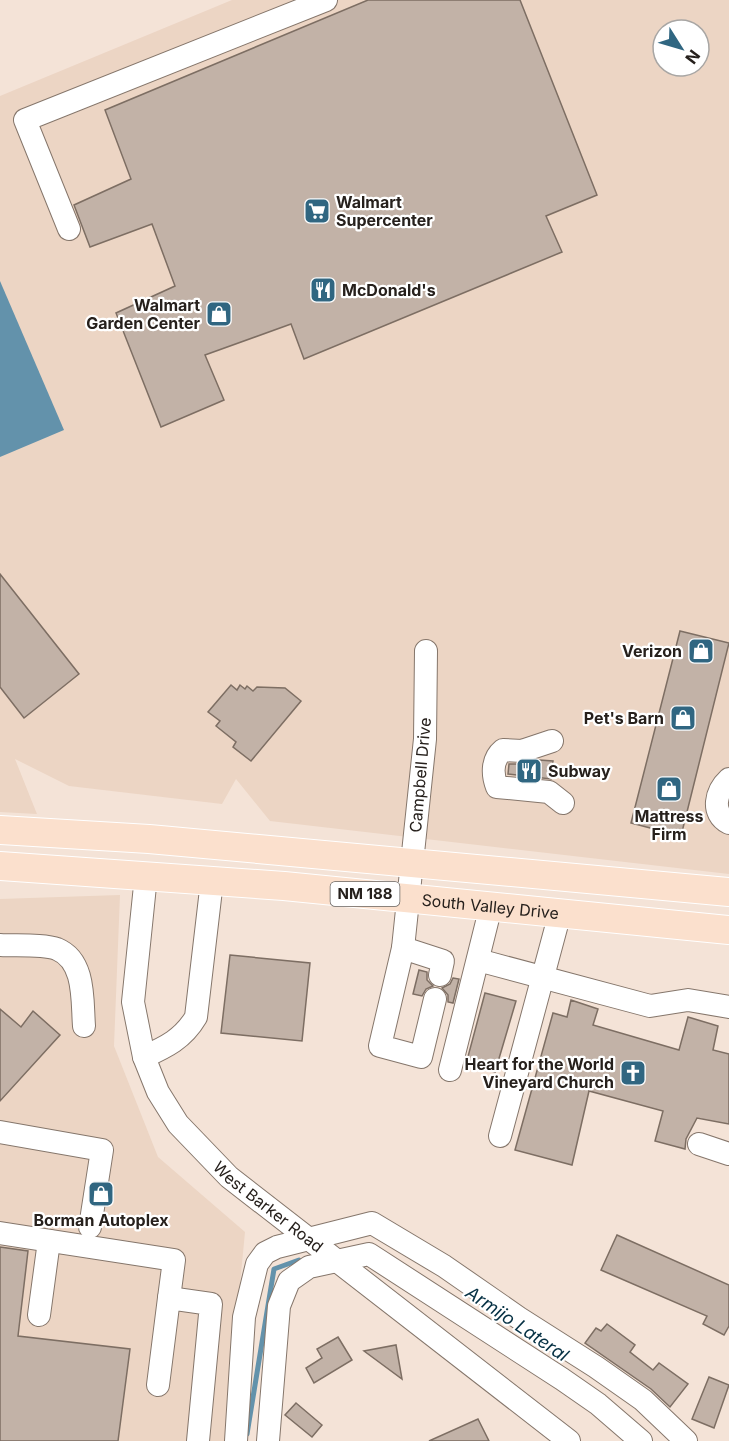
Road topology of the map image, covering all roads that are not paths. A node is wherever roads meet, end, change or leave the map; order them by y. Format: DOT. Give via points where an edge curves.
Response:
graph roads {
  1 [pos="326,0"];
  2 [pos="69,229"];
  3 [pos="426,651"];
  4 [pos="552,741"];
  5 [pos="729,779"];
  6 [pos="562,803"];
  7 [pos="729,823"];
  8 [pos="0,830"];
  9 [pos="412,862"];
  10 [pos="0,866"];
  11 [pos="146,876"];
  12 [pos="212,881"];
  13 [pos="729,892"];
  14 [pos="409,899"];
  15 [pos="491,906"];
  16 [pos="560,913"];
  17 [pos="729,930"];
  18 [pos="0,945"];
  19 [pos="403,948"];
  20 [pos="478,960"];
  21 [pos="440,975"];
  22 [pos="542,979"];
  23 [pos="435,999"];
  24 [pos="729,1007"];
  25 [pos="84,1026"];
  26 [pos="144,1058"];
  27 [pos="450,1070"];
  28 [pos="0,1132"];
  29 [pos="500,1136"];
  30 [pos="699,1144"];
  31 [pos="729,1154"];
  32 [pos="90,1227"];
  33 [pos="0,1233"];
  34 [pos="308,1238"];
  35 [pos="49,1241"];
  36 [pos="338,1262"];
  37 [pos="169,1298"];
  38 [pos="39,1315"];
  39 [pos="158,1385"];
  40 [pos="198,1441"];
  41 [pos="236,1441"];
  42 [pos="268,1441"];
  43 [pos="569,1441"];
  44 [pos="641,1441"];
  45 [pos="686,1441"];
  1 -- 2 [label="street" via="25,120"];
  3 -- 9 [label="street, Campbell Drive" via="425,739"];
  4 -- 6 [label="street" via="522,751 503,750 496,756 493,776 497,787 549,792"];
  5 -- 7 [label="street" via="721,786 717,798 717,809"];
  8 -- 9 [label="main road, NM 188"];
  9 -- 13 [label="main road, NM 188"];
  9 -- 14 [label="street, Campbell Drive"];
  10 -- 11 [label="main road, South Valley Drive / NM 188"];
  11 -- 12 [label="main road, South Valley Drive / NM 188"];
  11 -- 26 [label="street, West Barker Road" via="133,1002"];
  12 -- 14 [label="main road, South Valley Drive / NM 188"];
  12 -- 26 [label="street" via="196,1017 187,1032 170,1046"];
  14 -- 15 [label="main road, South Valley Drive / NM 188"];
  14 -- 19 [label="street, Campbell Drive"];
  15 -- 16 [label="main road, South Valley Drive / NM 188"];
  15 -- 20 [label="street"];
  16 -- 17 [label="main road, South Valley Drive / NM 188"];
  16 -- 22 [label="street"];
  18 -- 25 [label="street" via="57,949 67,957 80,975"];
  19 -- 21 [label="street" via="443,961"];
  19 -- 23 [label="street, Campbell Drive" via="380,1046 421,1057"];
  20 -- 22 [label="street"];
  20 -- 27 [label="street"];
  22 -- 24 [label="street" via="650,1006 688,1000"];
  22 -- 29 [label="street"];
  26 -- 34 [label="street, West Barker Road" via="158,1092 178,1124 229,1177"];
  28 -- 32 [label="street" via="102,1150"];
  30 -- 31 [label="street"];
  33 -- 35 [label="street"];
  34 -- 36 [label="street, West Barker Road"];
  34 -- 41 [label="street" via="265,1252 257,1264 244,1317"];
  34 -- 45 [label="street" via="372,1223 391,1233 643,1400"];
  35 -- 37 [label="street" via="174,1260"];
  35 -- 38 [label="street"];
  36 -- 42 [label="street" via="309,1267 290,1281 279,1305"];
  36 -- 43 [label="street, West Barker Road"];
  36 -- 44 [label="street" via="369,1254 562,1379"];
  37 -- 39 [label="street"];
  37 -- 40 [label="street" via="211,1304"];
}
